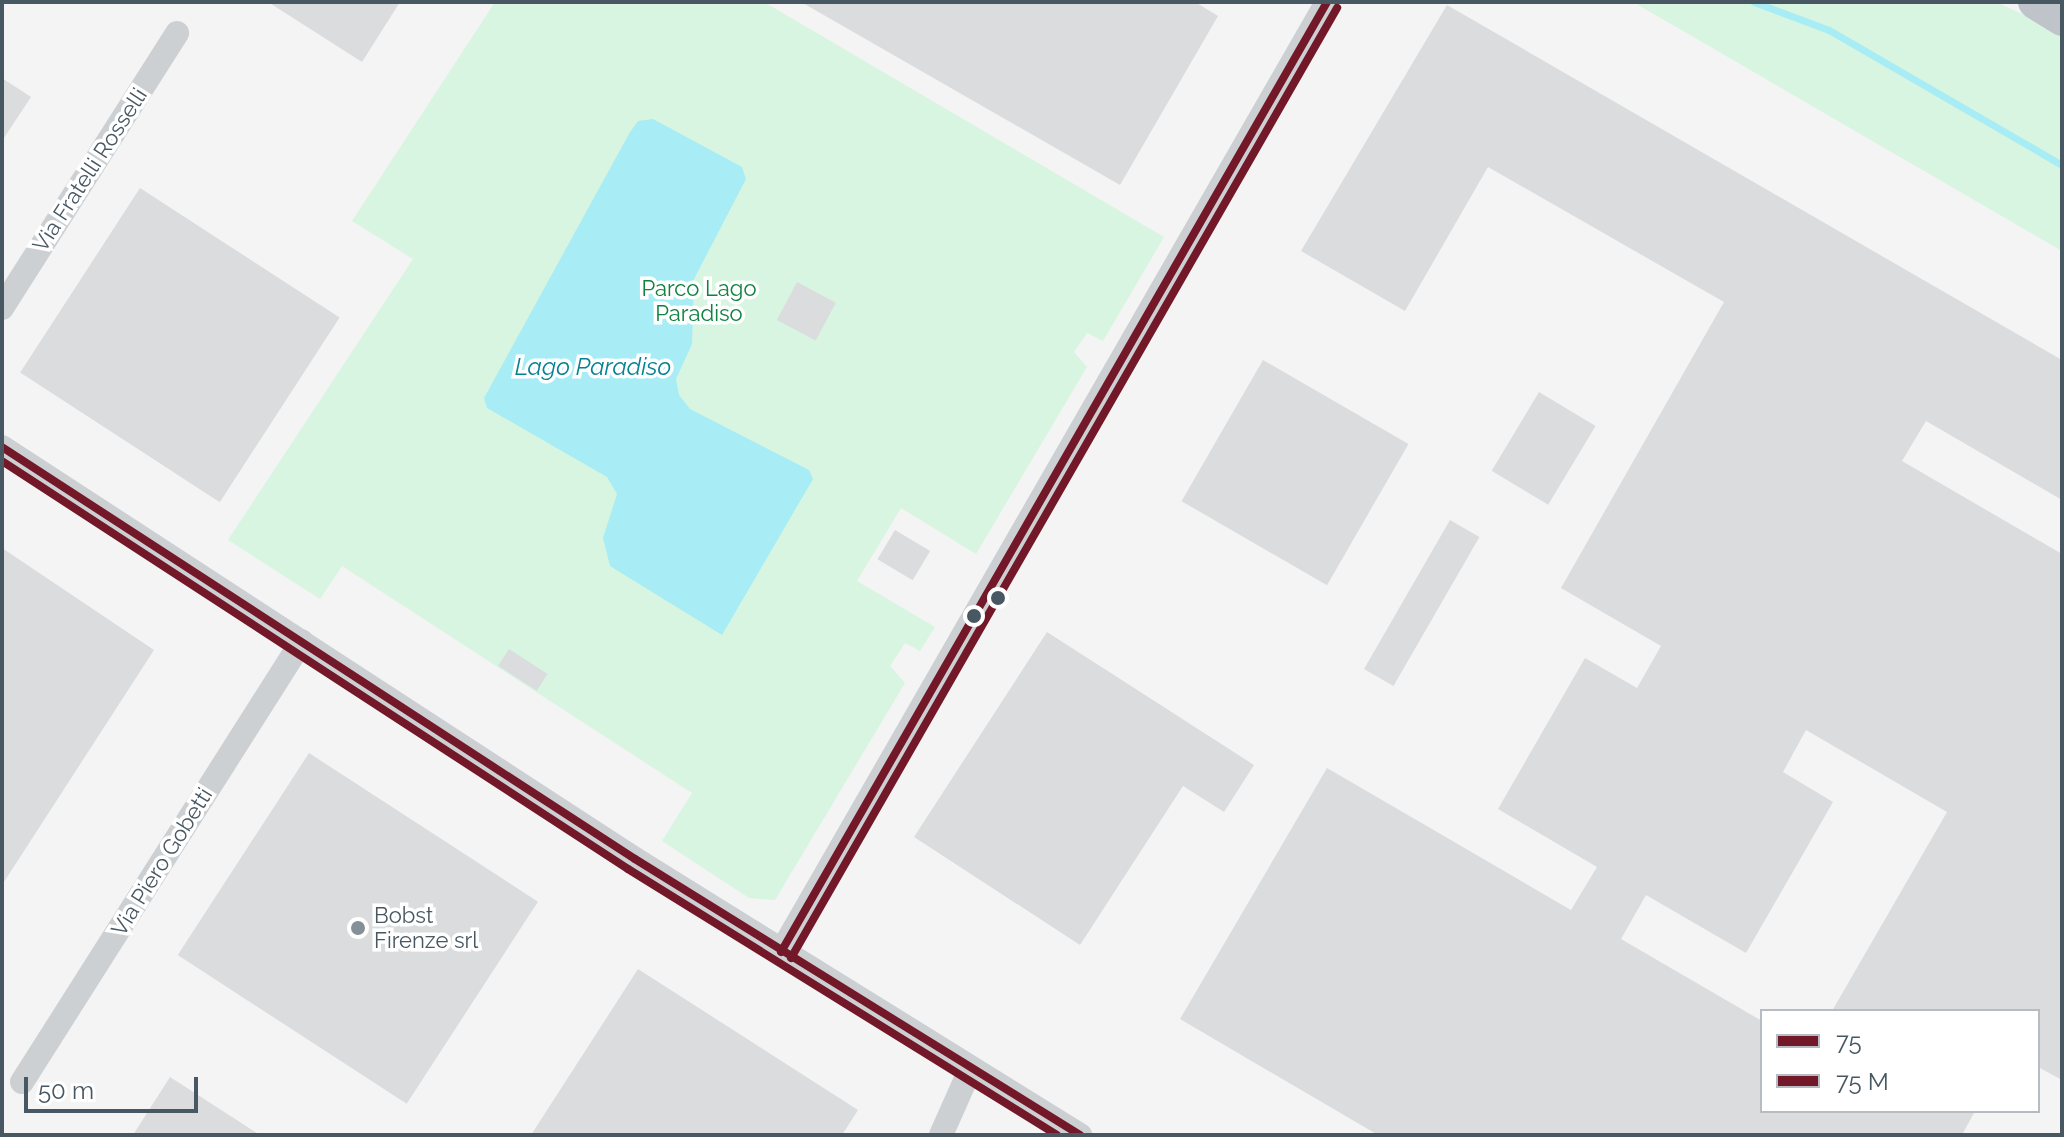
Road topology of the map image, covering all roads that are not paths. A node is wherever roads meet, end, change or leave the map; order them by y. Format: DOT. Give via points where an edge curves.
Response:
graph roads {
  1 [pos="1327,2"];
  2 [pos="2035,2"];
  3 [pos="2062,19"];
  4 [pos="177,33"];
  5 [pos="2,308"];
  6 [pos="2,447"];
  7 [pos="302,641"];
  8 [pos="781,952"];
  9 [pos="970,1070"];
  10 [pos="22,1082"];
  11 [pos="941,1135"];
  12 [pos="1080,1135"];
  1 -- 8 [label="street"];
  2 -- 3 [label="highway"];
  4 -- 5 [label="street, Via Fratelli Rosselli"];
  6 -- 7 [label="street"];
  7 -- 8 [label="street"];
  7 -- 10 [label="street, Via Piero Gobetti"];
  8 -- 9 [label="street"];
  9 -- 11 [label="street"];
  9 -- 12 [label="street"];
}
